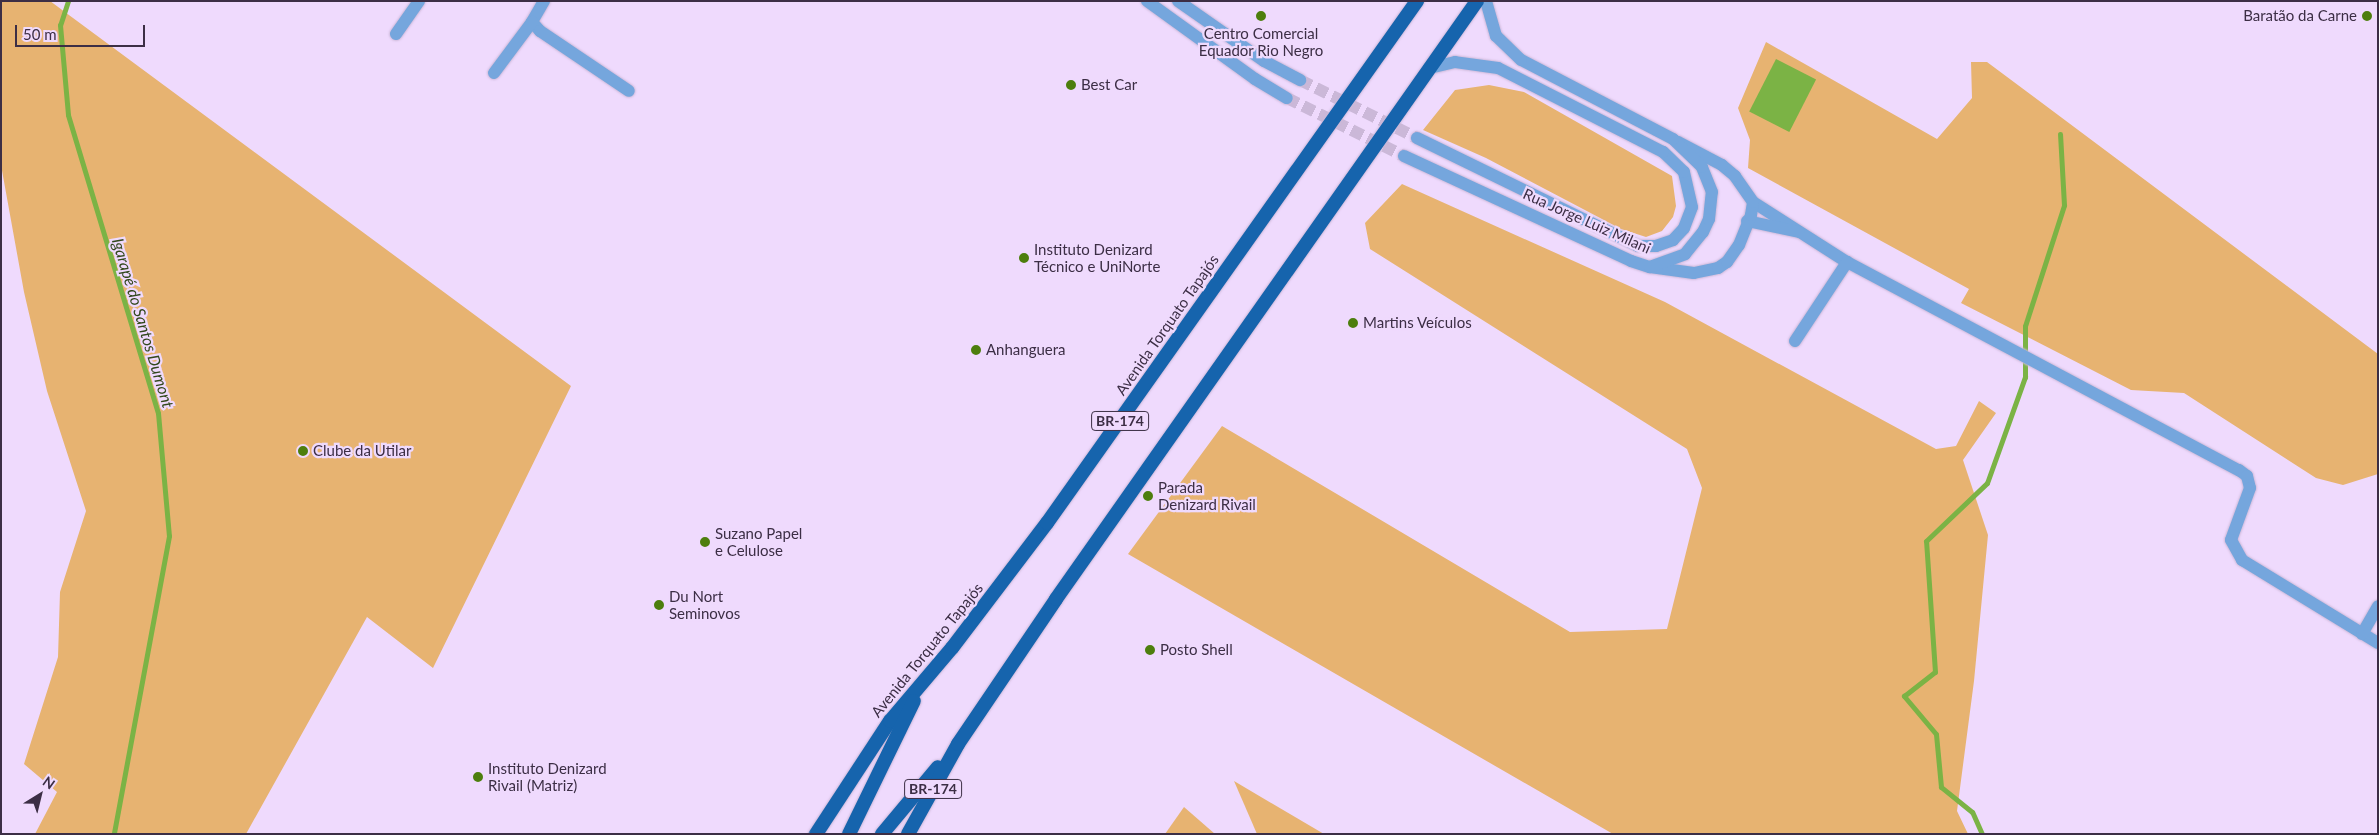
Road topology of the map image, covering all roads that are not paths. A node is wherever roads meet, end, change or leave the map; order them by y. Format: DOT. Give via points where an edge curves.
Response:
graph roads {
  1 [pos="420,1"];
  2 [pos="544,1"];
  3 [pos="1147,1"];
  4 [pos="1178,1"];
  5 [pos="1477,1"];
  6 [pos="1486,1"];
  7 [pos="1413,4"];
  8 [pos="532,22"];
  9 [pos="396,34"];
  10 [pos="1429,68"];
  11 [pos="494,73"];
  12 [pos="1300,80"];
  13 [pos="629,90"];
  14 [pos="1287,98"];
  15 [pos="1417,138"];
  16 [pos="1673,139"];
  17 [pos="1404,156"];
  18 [pos="1753,202"];
  19 [pos="1747,221"];
  20 [pos="1804,233"];
  21 [pos="1847,262"];
  22 [pos="1650,267"];
  23 [pos="1795,341"];
  24 [pos="2378,606"];
  25 [pos="2362,634"];
  26 [pos="2378,643"];
  27 [pos="921,687"];
  28 [pos="958,744"];
  29 [pos="816,834"];
  30 [pos="849,834"];
  31 [pos="882,834"];
  32 [pos="908,834"];
  1 -- 9 [label="street"];
  2 -- 8 [label="street"];
  3 -- 14 [label="street" via="1255,79"];
  4 -- 12 [label="street" via="1264,61"];
  5 -- 10 [label="highway, BR-174"];
  6 -- 16 [label="street, Rua Jorge Luiz Milani" via="1496,36 1521,60"];
  7 -- 27 [label="highway, Avenida Torquato Tapajós / BR-174" via="1047,523"];
  8 -- 11 [label="street"];
  8 -- 13 [label="street" via="540,31"];
  10 -- 15 [label="street, Rua Jorge Luiz Milani" via="1455,62 1498,68 1663,152 1684,172 1692,207 1684,228 1673,240 1656,246 1638,246"];
  10 -- 28 [label="highway, BR-174"];
  16 -- 18 [label="street" via="1722,165 1744,185"];
  16 -- 22 [label="street, Rua Jorge Luiz Milani" via="1702,167 1710,182 1712,205 1703,232 1685,254"];
  17 -- 22 [label="street, Rua Jorge Luiz Milani"];
  18 -- 19 [label="street"];
  18 -- 20 [label="street"];
  19 -- 20 [label="street"];
  19 -- 22 [label="street" via="1739,245 1727,262 1718,268 1694,273"];
  20 -- 21 [label="street"];
  21 -- 23 [label="street"];
  21 -- 25 [label="street" via="2239,470 2247,476 2250,488 2231,540 2242,560"];
  24 -- 25 [label="street"];
  25 -- 26 [label="street"];
  27 -- 29 [label="highway, Avenida Torquato Tapajós / BR-174" via="890,721"];
  27 -- 30 [label="highway"];
  28 -- 31 [label="highway"];
  28 -- 32 [label="highway, BR-174"];
}
